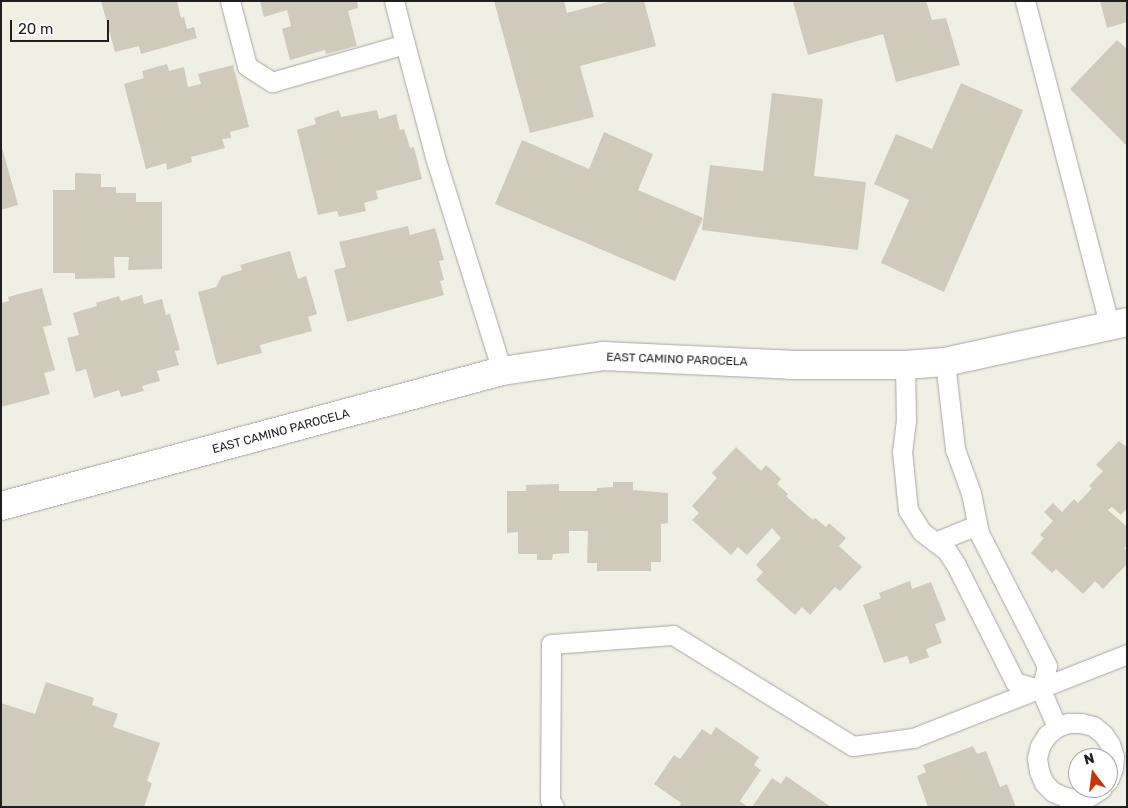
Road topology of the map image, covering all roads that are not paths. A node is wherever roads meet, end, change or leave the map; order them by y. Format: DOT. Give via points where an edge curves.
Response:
graph roads {
  1 [pos="230,1"];
  2 [pos="394,1"];
  3 [pos="1025,1"];
  4 [pos="405,44"];
  5 [pos="1118,324"];
  6 [pos="945,362"];
  7 [pos="905,365"];
  8 [pos="502,371"];
  9 [pos="1,506"];
  10 [pos="977,525"];
  11 [pos="935,542"];
  12 [pos="1127,654"];
  13 [pos="1041,690"];
  14 [pos="1057,727"];
  15 [pos="1111,748"];
  16 [pos="1076,803"];
  17 [pos="554,807"];
  1 -- 4 [label="lane" via="247,66 272,82"];
  2 -- 4 [label="lane"];
  3 -- 5 [label="lane"];
  4 -- 8 [label="lane" via="435,157"];
  5 -- 6 [label="street, EAST CAMINO PAROCELA"];
  6 -- 7 [label="street, EAST CAMINO PAROCELA"];
  6 -- 10 [label="lane" via="955,450"];
  7 -- 8 [label="street, EAST CAMINO PAROCELA" via="792,365 603,356"];
  7 -- 11 [label="lane" via="906,420 902,451 908,510 922,532"];
  8 -- 9 [label="street, EAST CAMINO PAROCELA"];
  10 -- 11 [label="lane"];
  10 -- 13 [label="lane" via="988,554 1047,666"];
  11 -- 13 [label="lane" via="947,551 956,565 1015,682"];
  12 -- 13 [label="lane"];
  13 -- 14 [label="lane"];
  13 -- 17 [label="lane" via="912,738 854,746 673,635 551,644 550,800"];
  14 -- 15 [label="lane" via="1068,723 1093,726 1103,734"];
  14 -- 16 [label="lane" via="1040,746 1037,758 1039,771 1053,792"];
}
